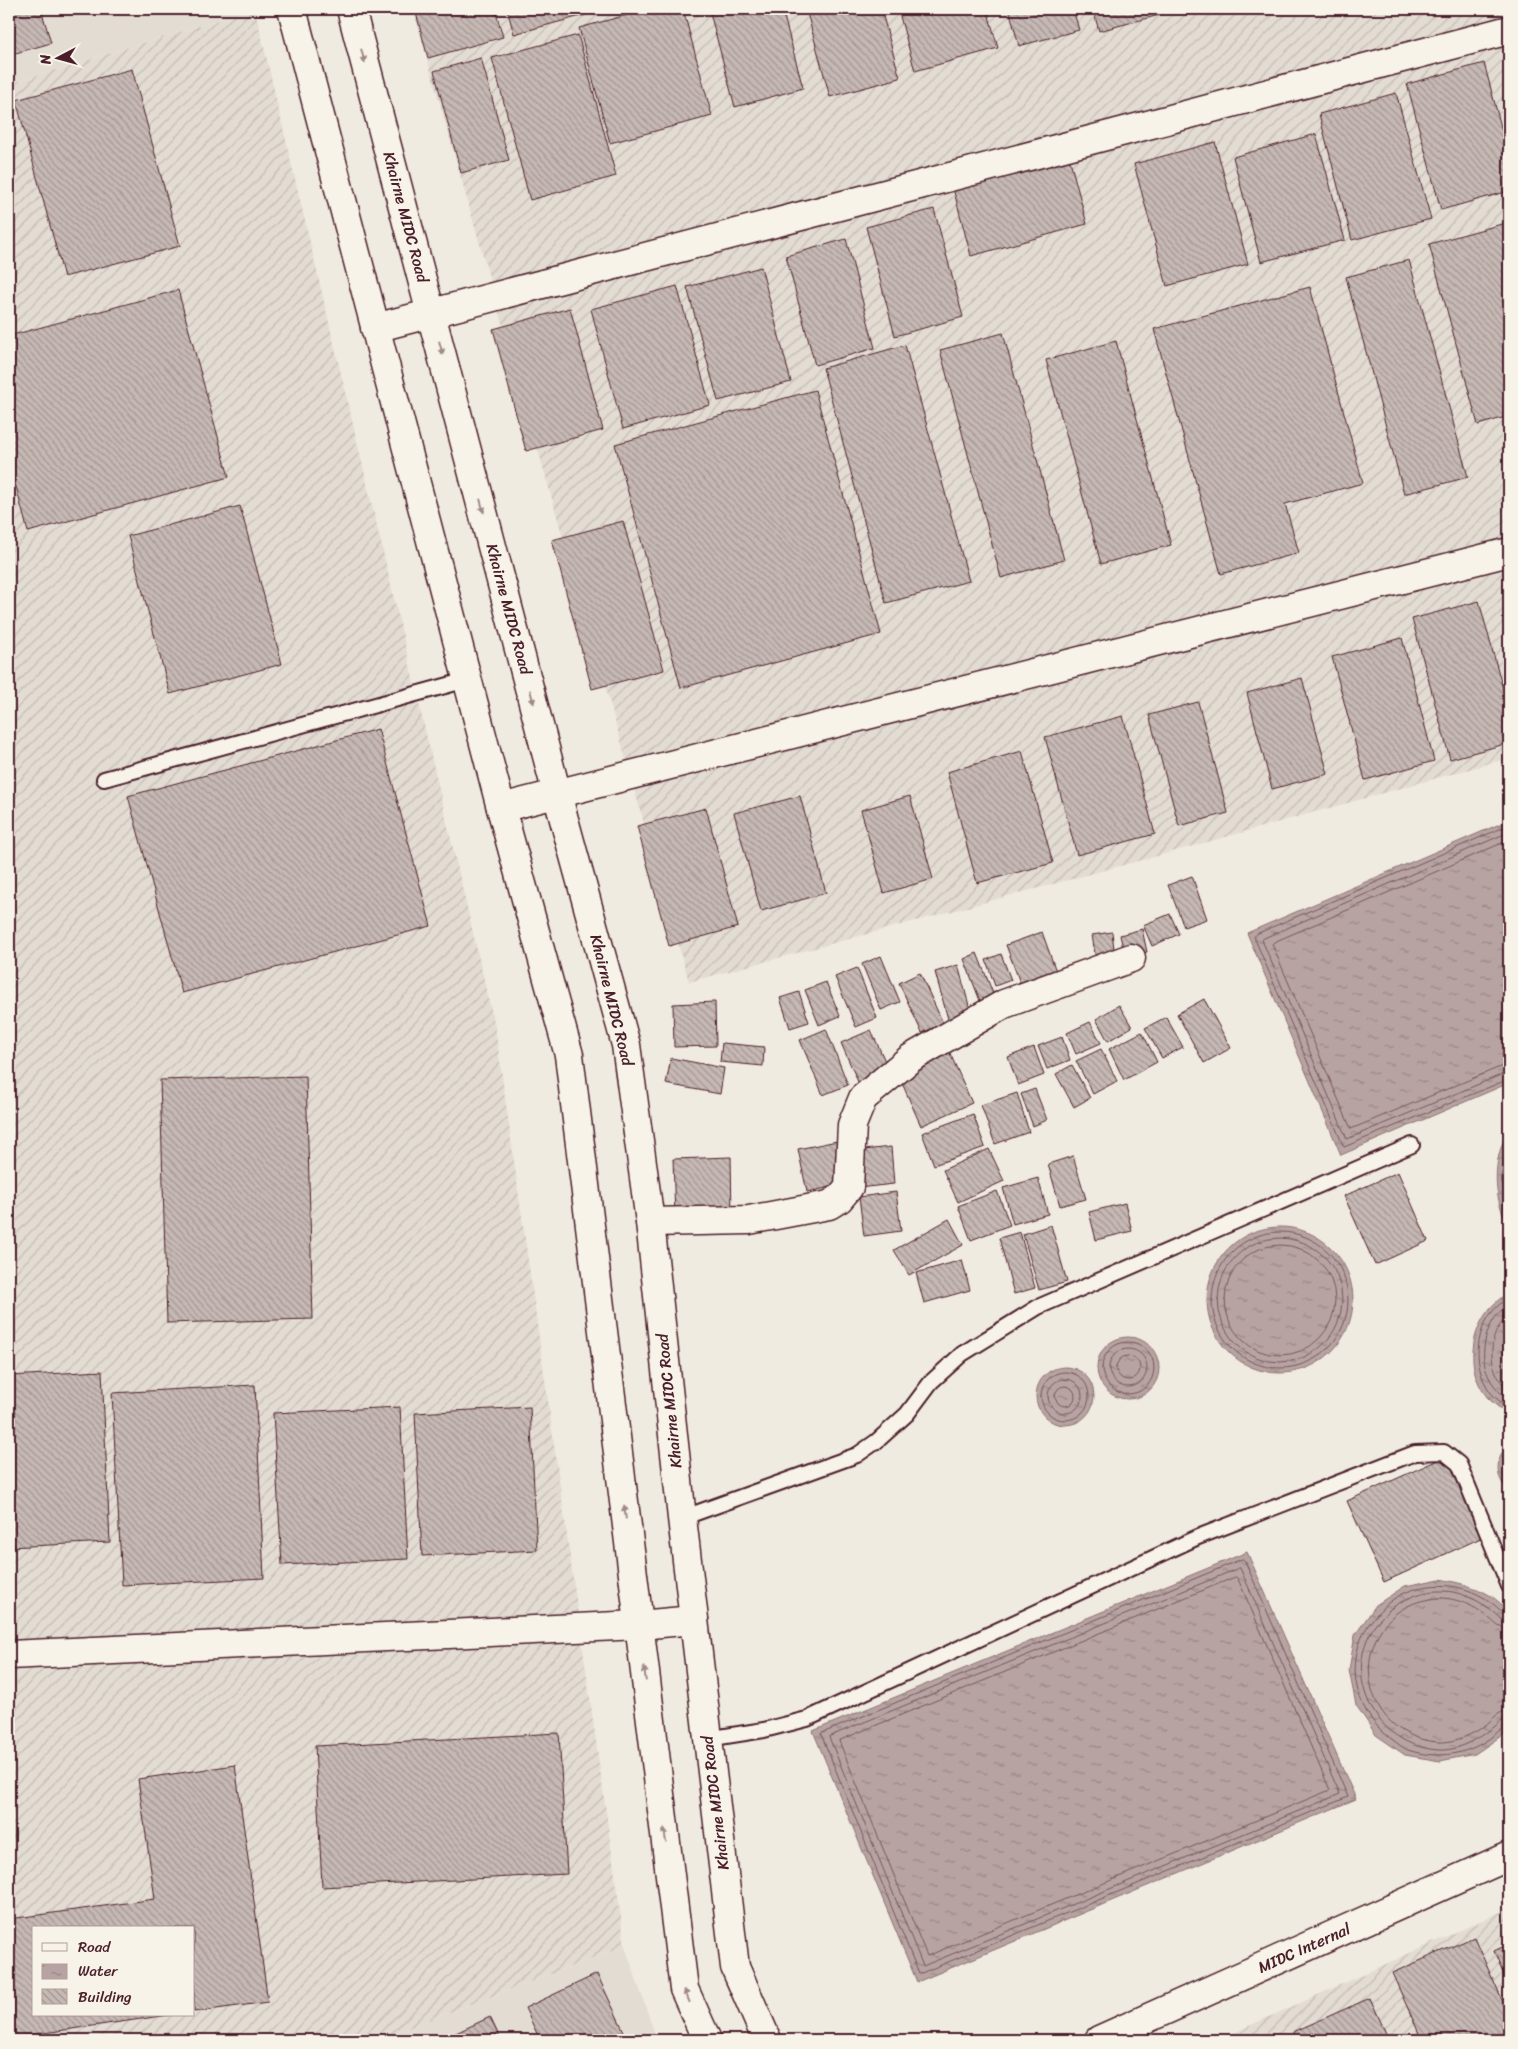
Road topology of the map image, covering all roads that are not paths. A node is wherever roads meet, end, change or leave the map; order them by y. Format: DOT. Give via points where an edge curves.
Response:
graph roads {
  1 [pos="292,9"];
  2 [pos="351,9"];
  3 [pos="1509,30"];
  4 [pos="432,314"];
  5 [pos="375,328"];
  6 [pos="1509,552"];
  7 [pos="467,680"];
  8 [pos="104,779"];
  9 [pos="558,794"];
  10 [pos="501,808"];
  11 [pos="1131,958"];
  12 [pos="1412,1146"];
  13 [pos="650,1222"];
  14 [pos="682,1518"];
  15 [pos="1509,1586"];
  16 [pos="694,1620"];
  17 [pos="639,1625"];
  18 [pos="9,1655"];
  19 [pos="707,1739"];
  20 [pos="1509,1856"];
  21 [pos="706,2040"];
  22 [pos="767,2040"];
  23 [pos="1099,2040"];
  1 -- 5 [label="main road"];
  2 -- 4 [label="main road, Khairne MIDC Road, one-way"];
  3 -- 4 [label="main road"];
  4 -- 5 [label="main road"];
  4 -- 9 [label="main road, Khairne MIDC Road, one-way"];
  5 -- 7 [label="main road"];
  6 -- 9 [label="main road"];
  7 -- 8 [label="lane"];
  7 -- 10 [label="main road"];
  9 -- 10 [label="main road"];
  9 -- 13 [label="main road, Khairne MIDC Road" via="626,1046"];
  17 -- 10 [label="main road, one-way" via="569,1055"];
  11 -- 13 [label="main road" via="1004,1004 911,1058 863,1098 852,1125 849,1187 829,1205 749,1220"];
  12 -- 14 [label="lane" via="1038,1307 962,1354 931,1382 908,1414 857,1455"];
  13 -- 14 [label="main road, Khairne MIDC Road"];
  14 -- 16 [label="main road, Khairne MIDC Road"];
  15 -- 19 [label="lane" via="1459,1464 1444,1452 1415,1453 1198,1537 807,1719"];
  16 -- 17 [label="main road"];
  16 -- 19 [label="main road, Khairne MIDC Road"];
  17 -- 18 [label="main road"];
  21 -- 17 [label="main road, one-way" via="684,1989"];
  19 -- 22 [label="main road, Khairne MIDC Road" via="735,1967"];
  20 -- 23 [label="main road, MIDC Internal"];
}
